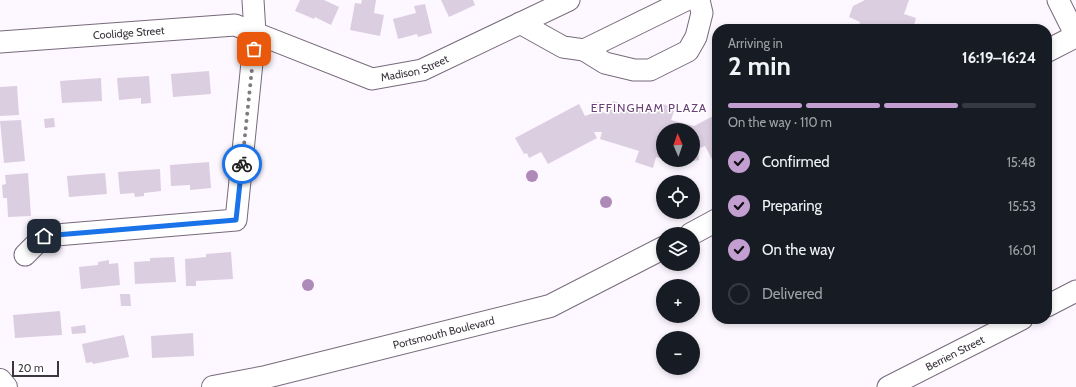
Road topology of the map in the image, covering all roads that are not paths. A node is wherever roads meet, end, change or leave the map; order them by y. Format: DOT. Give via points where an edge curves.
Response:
graph roads {
  1 [pos="253,0"];
  2 [pos="569,0"];
  3 [pos="686,0"];
  4 [pos="698,0"];
  5 [pos="1058,0"];
  6 [pos="520,23"];
  7 [pos="255,33"];
  8 [pos="1076,36"];
  9 [pos="0,42"];
  10 [pos="1052,48"];
  11 [pos="584,50"];
  12 [pos="712,223"];
  13 [pos="700,229"];
  14 [pos="656,252"];
  15 [pos="25,255"];
  16 [pos="1076,291"];
  17 [pos="1052,303"];
  18 [pos="1012,324"];
  19 [pos="0,380"];
  20 [pos="6,387"];
  21 [pos="213,387"];
  22 [pos="888,387"];
  1 -- 7 [label="street"];
  2 -- 6 [label="street, Madison Street"];
  3 -- 11 [label="street"];
  4 -- 11 [label="street" via="702,13 696,37 688,51 650,70 634,70 605,63"];
  5 -- 8 [label="street"];
  6 -- 7 [label="street, Madison Street" via="422,70 372,79"];
  6 -- 11 [label="street" via="564,47"];
  7 -- 9 [label="street, Coolidge Street" via="235,25"];
  7 -- 15 [label="street" via="236,220 44,236"];
  8 -- 10 [label="main road"];
  12 -- 13 [label="main road"];
  14 -- 21 [label="main road, Portsmouth Boulevard" via="550,306 266,377"];
  16 -- 17 [label="street"];
  18 -- 22 [label="street, Berrien Street"];
  19 -- 20 [label="main road"];
}
